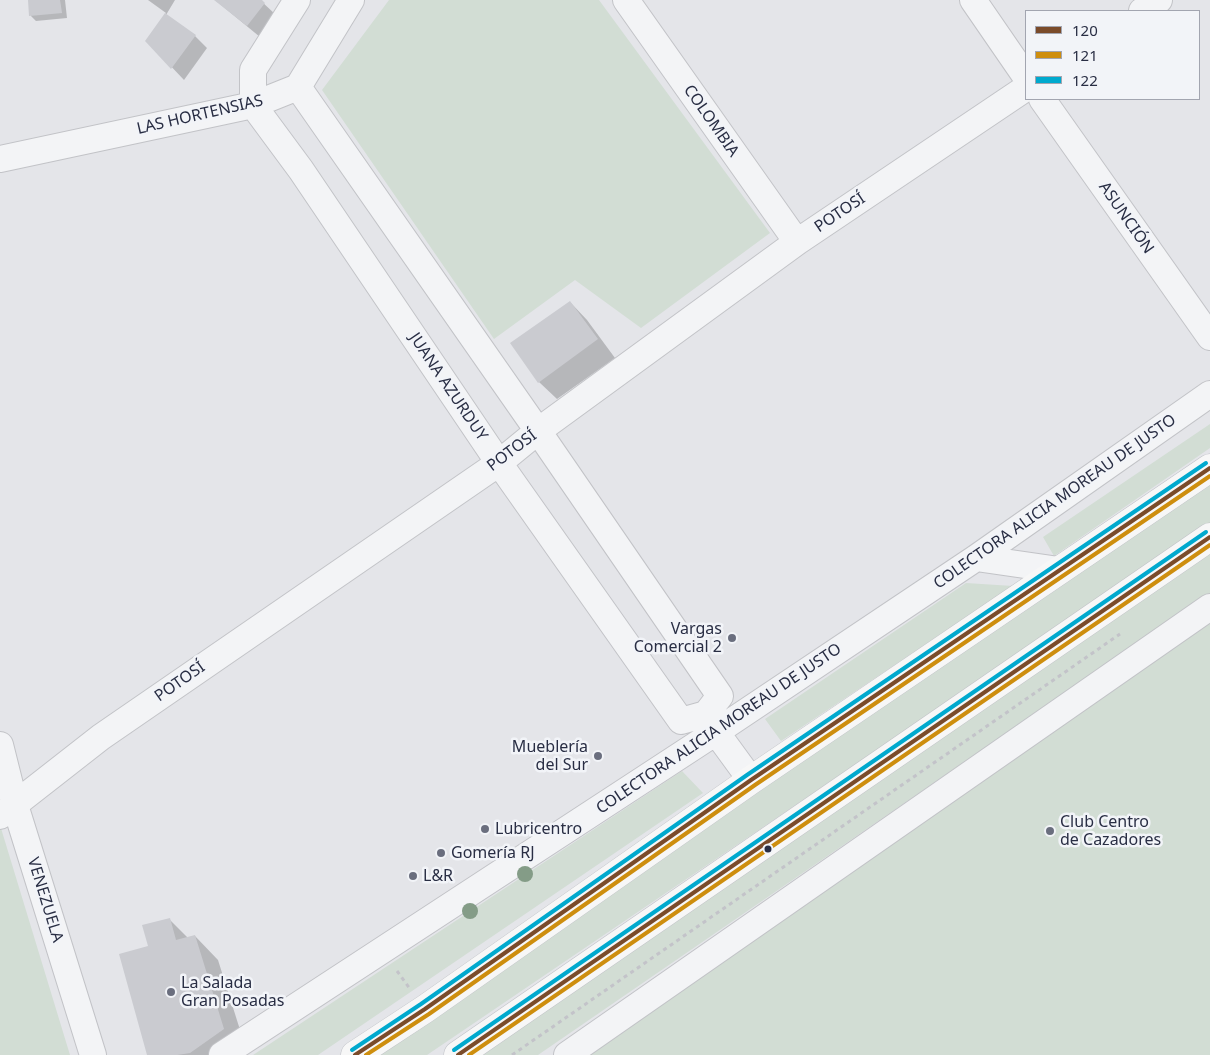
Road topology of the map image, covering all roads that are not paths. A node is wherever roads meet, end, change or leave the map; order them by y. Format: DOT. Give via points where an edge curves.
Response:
graph roads {
  1 [pos="297,0"];
  2 [pos="352,0"];
  3 [pos="626,0"];
  4 [pos="973,0"];
  5 [pos="1158,0"];
  6 [pos="1143,10"];
  7 [pos="1025,76"];
  8 [pos="298,87"];
  9 [pos="1025,89"];
  10 [pos="1043,100"];
  11 [pos="253,105"];
  12 [pos="0,159"];
  13 [pos="797,242"];
  14 [pos="1210,337"];
  15 [pos="1210,394"];
  16 [pos="538,432"];
  17 [pos="499,463"];
  18 [pos="1210,468"];
  19 [pos="1210,537"];
  20 [pos="976,558"];
  21 [pos="1059,570"];
  22 [pos="1210,607"];
  23 [pos="711,723"];
  24 [pos="0,745"];
  25 [pos="751,780"];
  26 [pos="8,810"];
  27 [pos="93,1055"];
  28 [pos="222,1055"];
  29 [pos="355,1055"];
  30 [pos="458,1055"];
  31 [pos="568,1055"];
  1 -- 11 [label="street" via="253,70"];
  2 -- 8 [label="street"];
  3 -- 13 [label="street, COLOMBIA"];
  4 -- 7 [label="street"];
  5 -- 6 [label="street"];
  8 -- 11 [label="street, LAS HORTENSIAS"];
  8 -- 16 [label="street"];
  9 -- 13 [label="street, POTOSÍ"];
  10 -- 14 [label="street, ASUNCIÓN"];
  11 -- 12 [label="street, LAS HORTENSIAS"];
  11 -- 17 [label="street, JUANA AZURDUY" via="301,170"];
  13 -- 16 [label="street, POTOSÍ"];
  15 -- 20 [label="street, COLECTORA ALICIA MOREAU DE JUSTO"];
  16 -- 17 [label="street, POTOSÍ"];
  16 -- 23 [label="street" via="720,696"];
  17 -- 23 [label="street, JUANA AZURDUY" via="681,721"];
  17 -- 26 [label="street, POTOSÍ" via="102,736"];
  18 -- 21 [label="main road"];
  19 -- 30 [label="main road"];
  20 -- 21 [label="street"];
  20 -- 23 [label="street, COLECTORA ALICIA MOREAU DE JUSTO"];
  21 -- 25 [label="main road"];
  22 -- 31 [label="street"];
  23 -- 25 [label="street"];
  23 -- 28 [label="street, COLECTORA ALICIA MOREAU DE JUSTO"];
  24 -- 26 [label="street, VENEZUELA"];
  25 -- 29 [label="main road"];
  26 -- 27 [label="street, VENEZUELA"];
}
